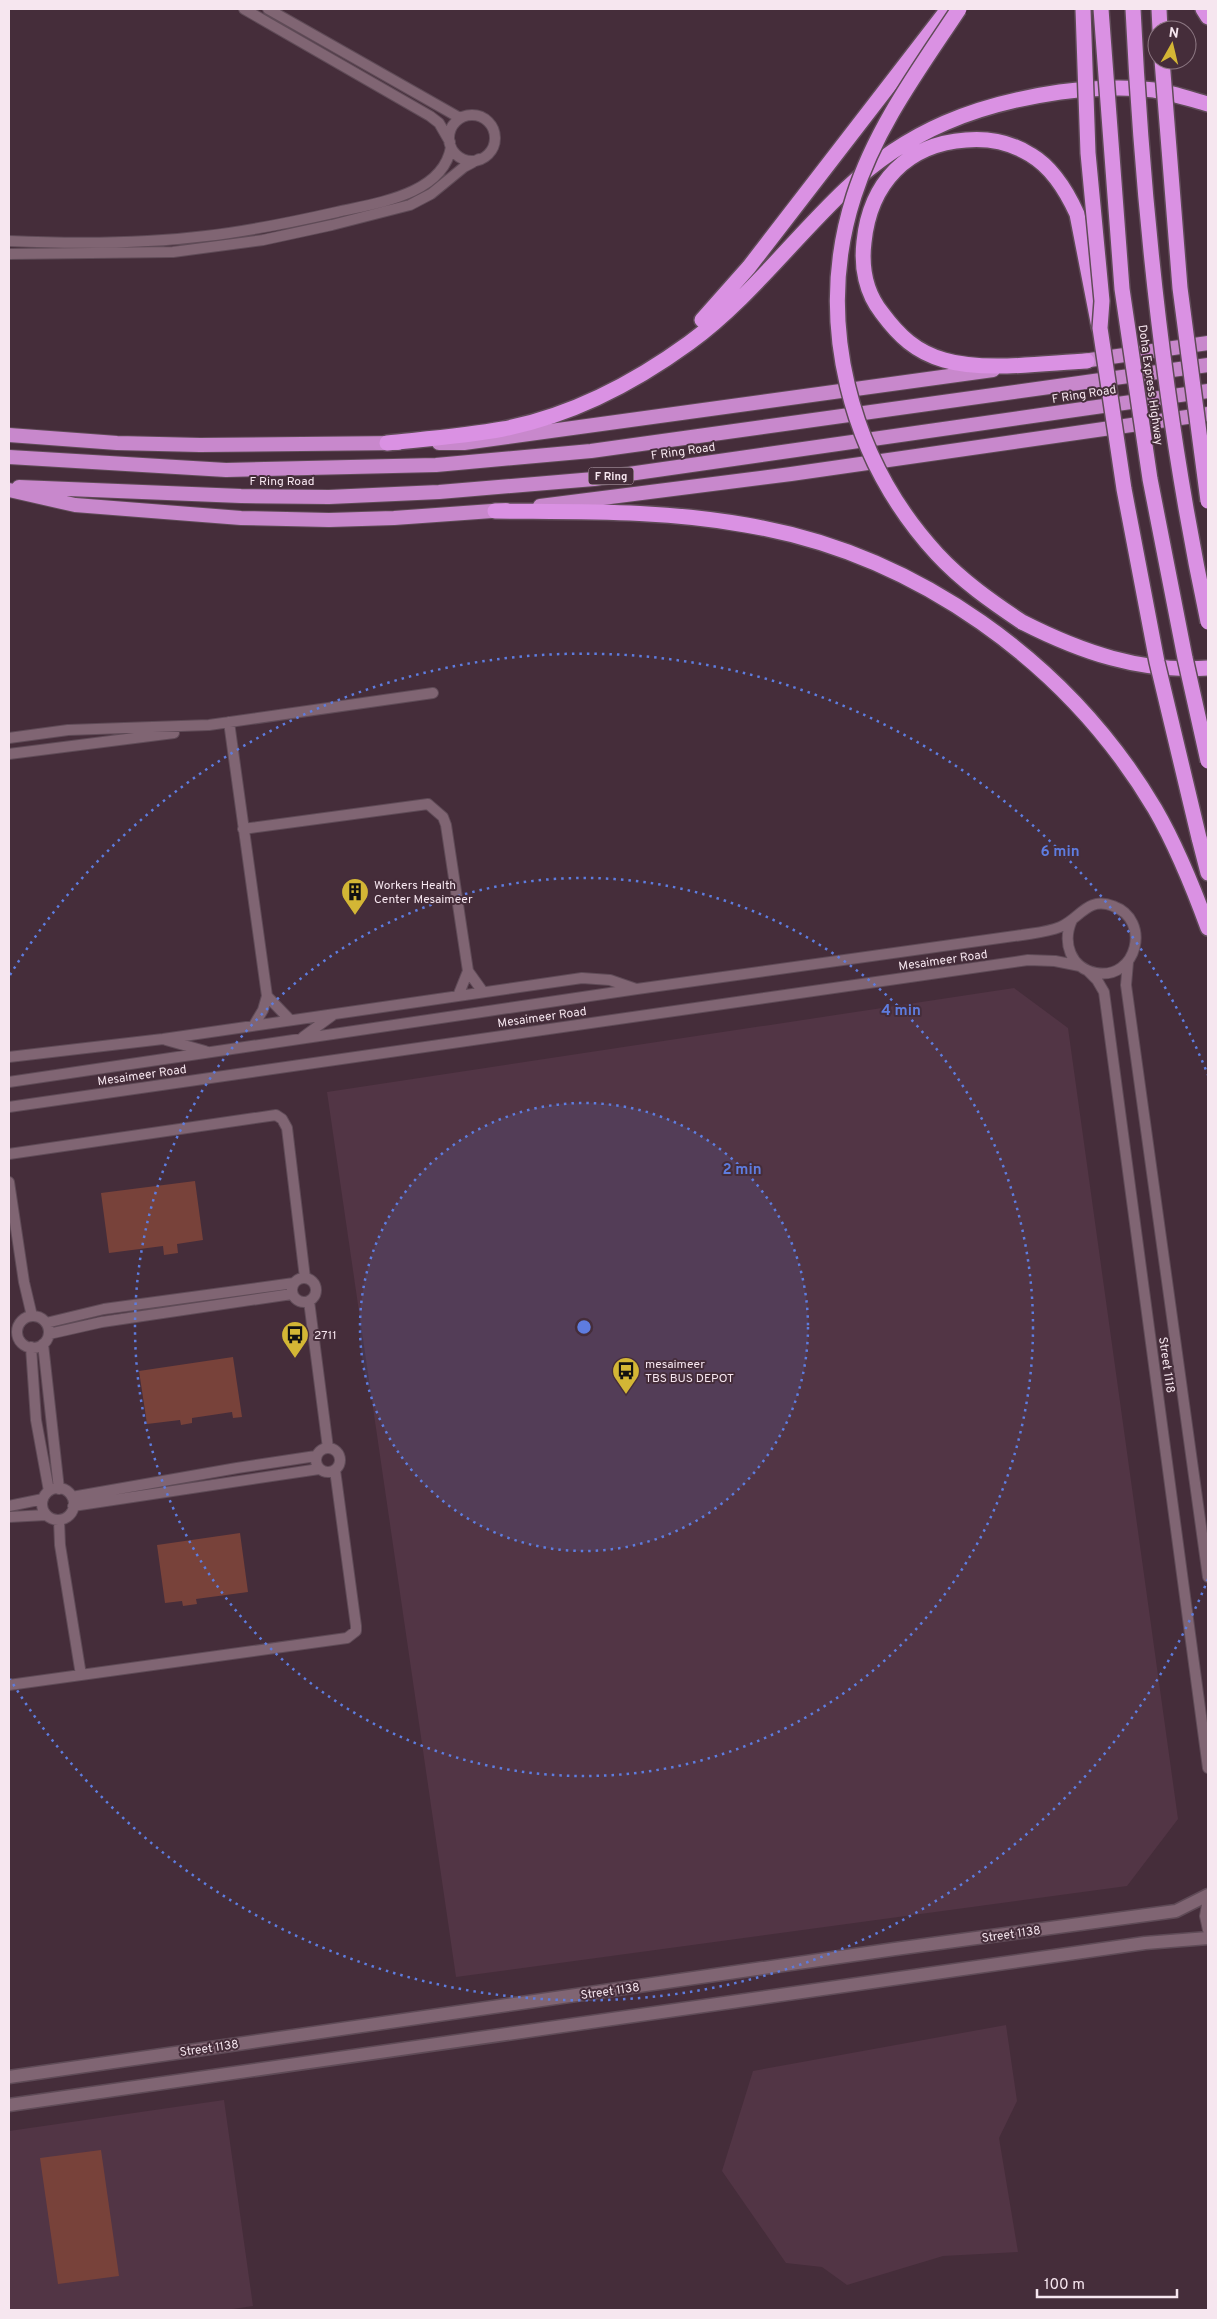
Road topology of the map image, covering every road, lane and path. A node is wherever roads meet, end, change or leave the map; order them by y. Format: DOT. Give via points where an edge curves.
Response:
graph roads {
  1 [pos="244,9"];
  2 [pos="268,9"];
  3 [pos="959,9"];
  4 [pos="1083,9"];
  5 [pos="1101,9"];
  6 [pos="1134,9"];
  7 [pos="1203,9"];
  8 [pos="945,12"];
  9 [pos="1208,18"];
  10 [pos="1163,70"];
  11 [pos="1208,104"];
  12 [pos="460,118"];
  13 [pos="450,144"];
  14 [pos="479,159"];
  15 [pos="9,242"];
  16 [pos="9,254"];
  17 [pos="1100,328"];
  18 [pos="1208,343"];
  19 [pos="1087,361"];
  20 [pos="1208,366"];
  21 [pos="649,369"];
  22 [pos="1208,391"];
  23 [pos="1208,414"];
  24 [pos="9,435"];
  25 [pos="387,443"];
  26 [pos="9,457"];
  27 [pos="1202,461"];
  28 [pos="1208,479"];
  29 [pos="9,486"];
  30 [pos="9,490"];
  31 [pos="1208,500"];
  32 [pos="495,511"];
  33 [pos="1208,622"];
  34 [pos="1208,668"];
  35 [pos="433,693"];
  36 [pos="229,722"];
  37 [pos="209,725"];
  38 [pos="9,738"];
  39 [pos="9,754"];
  40 [pos="1208,761"];
  41 [pos="243,828"];
  42 [pos="1208,873"];
  43 [pos="1072,920"];
  44 [pos="1208,928"];
  45 [pos="1128,962"];
  46 [pos="1084,968"];
  47 [pos="468,971"];
  48 [pos="637,989"];
  49 [pos="483,992"];
  50 [pos="267,996"];
  51 [pos="458,996"];
  52 [pos="334,1014"];
  53 [pos="290,1020"];
  54 [pos="254,1025"];
  55 [pos="302,1038"];
  56 [pos="162,1039"];
  57 [pos="209,1052"];
  58 [pos="9,1057"];
  59 [pos="9,1082"];
  60 [pos="9,1107"];
  61 [pos="9,1154"];
  62 [pos="9,1182"];
  63 [pos="304,1278"];
  64 [pos="294,1283"];
  65 [pos="292,1294"];
  66 [pos="309,1301"];
  67 [pos="32,1316"];
  68 [pos="46,1323"];
  69 [pos="14,1326"];
  70 [pos="48,1334"];
  71 [pos="9,1341"];
  72 [pos="43,1344"];
  73 [pos="26,1345"];
  74 [pos="328,1448"];
  75 [pos="316,1456"];
  76 [pos="319,1469"];
  77 [pos="335,1470"];
  78 [pos="59,1488"];
  79 [pos="46,1495"];
  80 [pos="73,1502"];
  81 [pos="9,1506"];
  82 [pos="46,1515"];
  83 [pos="9,1517"];
  84 [pos="59,1520"];
  85 [pos="1208,1577"];
  86 [pos="80,1674"];
  87 [pos="9,1685"];
  88 [pos="1208,1768"];
  89 [pos="1208,1895"];
  90 [pos="1208,1899"];
  91 [pos="1208,1930"];
  92 [pos="1208,1938"];
  93 [pos="9,2077"];
  94 [pos="9,2105"];
  1 -- 13 [label="street" via="430,116 438,122"];
  2 -- 12 [label="street"];
  3 -- 34 [label="highway, bridge" via="896,105 865,165 844,234 839,268 838,327 841,357 860,429 884,482 907,517 938,554 986,598 1022,622 1079,649 1148,667"];
  4 -- 17 [label="highway, bridge" via="1088,152 1102,301"];
  5 -- 40 [label="highway, Doha Express Highway, bridge" via="1122,289 1150,480"];
  6 -- 33 [label="highway, Doha Express Highway, bridge" via="1156,293 1180,474"];
  7 -- 9 [label="highway"];
  8 -- 21 [label="highway" via="726,296"];
  10 -- 27 [label="highway, bridge" via="1180,288"];
  11 -- 21 [label="highway" via="1154,90 1077,90 993,104 938,126 887,155 848,186 707,329"];
  12 -- 13 [label="street" via="452,126"];
  12 -- 14 [label="street" via="470,115 481,117 493,130 493,147"];
  13 -- 14 [label="street" via="463,158"];
  13 -- 15 [label="street" via="442,170 417,189 295,222 159,240"];
  14 -- 16 [label="street" via="410,205 263,240 173,252"];
  17 -- 19 [label="highway, bridge" via="1077,214 1055,177 1032,156 1014,146 994,141 950,141 923,150 898,166 886,181 872,207 864,234 863,266 876,306 907,342 946,360 988,366"];
  17 -- 42 [label="highway, bridge" via="1124,489 1158,662"];
  18 -- 19 [label="highway"];
  19 -- 25 [label="highway" via="984,371 464,443"];
  20 -- 26 [label="highway, F Ring Road / F Ring" via="591,451 436,465 226,470"];
  21 -- 25 [label="highway" via="603,395 544,418 475,433"];
  22 -- 29 [label="highway, F Ring Road / F Ring" via="594,479 439,492 241,496"];
  23 -- 32 [label="highway" via="791,474"];
  24 -- 25 [label="highway" via="200,445"];
  27 -- 28 [label="highway, bridge"];
  27 -- 31 [label="highway, bridge"];
  30 -- 32 [label="highway" via="75,505 241,518 329,520"];
  32 -- 44 [label="highway" via="621,512 708,519 794,535 854,555 924,587 1003,638 1064,691 1098,729 1154,808 1180,858"];
  35 -- 36 [label="street"];
  36 -- 37 [label="street"];
  36 -- 41 [label="street"];
  37 -- 38 [label="street" via="68,730"];
  37 -- 39 [label="street" via="191,731"];
  41 -- 47 [label="street" via="428,804 443,817 446,825"];
  41 -- 50 [label="street"];
  43 -- 45 [label="street" via="1080,911 1096,904 1113,905 1123,911 1136,930 1137,941"];
  43 -- 46 [label="street" via="1066,939 1073,959"];
  43 -- 48 [label="street, Mesaimeer Road" via="1060,927 1022,935"];
  45 -- 46 [label="street" via="1109,973 1098,974"];
  45 -- 85 [label="street, Street 1118" via="1127,993"];
  46 -- 60 [label="street, Mesaimeer Road" via="1055,961 1028,960"];
  46 -- 88 [label="street, Street 1118" via="1104,992"];
  47 -- 49 [label="street"];
  47 -- 51 [label="street"];
  48 -- 49 [label="street" via="592,978"];
  48 -- 55 [label="street, Mesaimeer Road"];
  49 -- 51 [label="street"];
  50 -- 53 [label="street"];
  50 -- 54 [label="street"];
  51 -- 52 [label="street"];
  52 -- 53 [label="street"];
  52 -- 55 [label="street"];
  53 -- 54 [label="street"];
  54 -- 56 [label="street"];
  55 -- 57 [label="street, Mesaimeer Road"];
  56 -- 57 [label="street"];
  56 -- 58 [label="street"];
  57 -- 59 [label="street, Mesaimeer Road"];
  61 -- 63 [label="street" via="276,1115 287,1128"];
  62 -- 67 [label="street"];
  63 -- 64 [label="street"];
  63 -- 66 [label="street" via="312,1281 315,1288"];
  64 -- 65 [label="street"];
  64 -- 68 [label="street" via="104,1309"];
  65 -- 66 [label="street" via="299,1301"];
  65 -- 70 [label="street" via="102,1322"];
  66 -- 74 [label="street"];
  67 -- 68 [label="street"];
  67 -- 69 [label="street"];
  68 -- 70 [label="street"];
  69 -- 73 [label="street"];
  70 -- 72 [label="street"];
  71 -- 73 [label="street"];
  72 -- 73 [label="street"];
  72 -- 78 [label="street"];
  73 -- 79 [label="street"];
  74 -- 75 [label="street"];
  74 -- 77 [label="street" via="340,1459"];
  75 -- 76 [label="street"];
  75 -- 80 [label="street" via="237,1468"];
  76 -- 77 [label="street" via="328,1473"];
  76 -- 80 [label="street"];
  77 -- 86 [label="street" via="356,1631 347,1638"];
  78 -- 79 [label="street"];
  78 -- 80 [label="street" via="67,1491"];
  79 -- 81 [label="street"];
  79 -- 82 [label="street" via="43,1510"];
  80 -- 84 [label="street" via="67,1517"];
  82 -- 83 [label="street"];
  82 -- 84 [label="street"];
  84 -- 86 [label="street" via="60,1546"];
  86 -- 87 [label="street"];
  89 -- 93 [label="street, Street 1138" via="1176,1911"];
  90 -- 91 [label="street" via="1204,1916"];
  92 -- 94 [label="street" via="1146,1943"];
}
